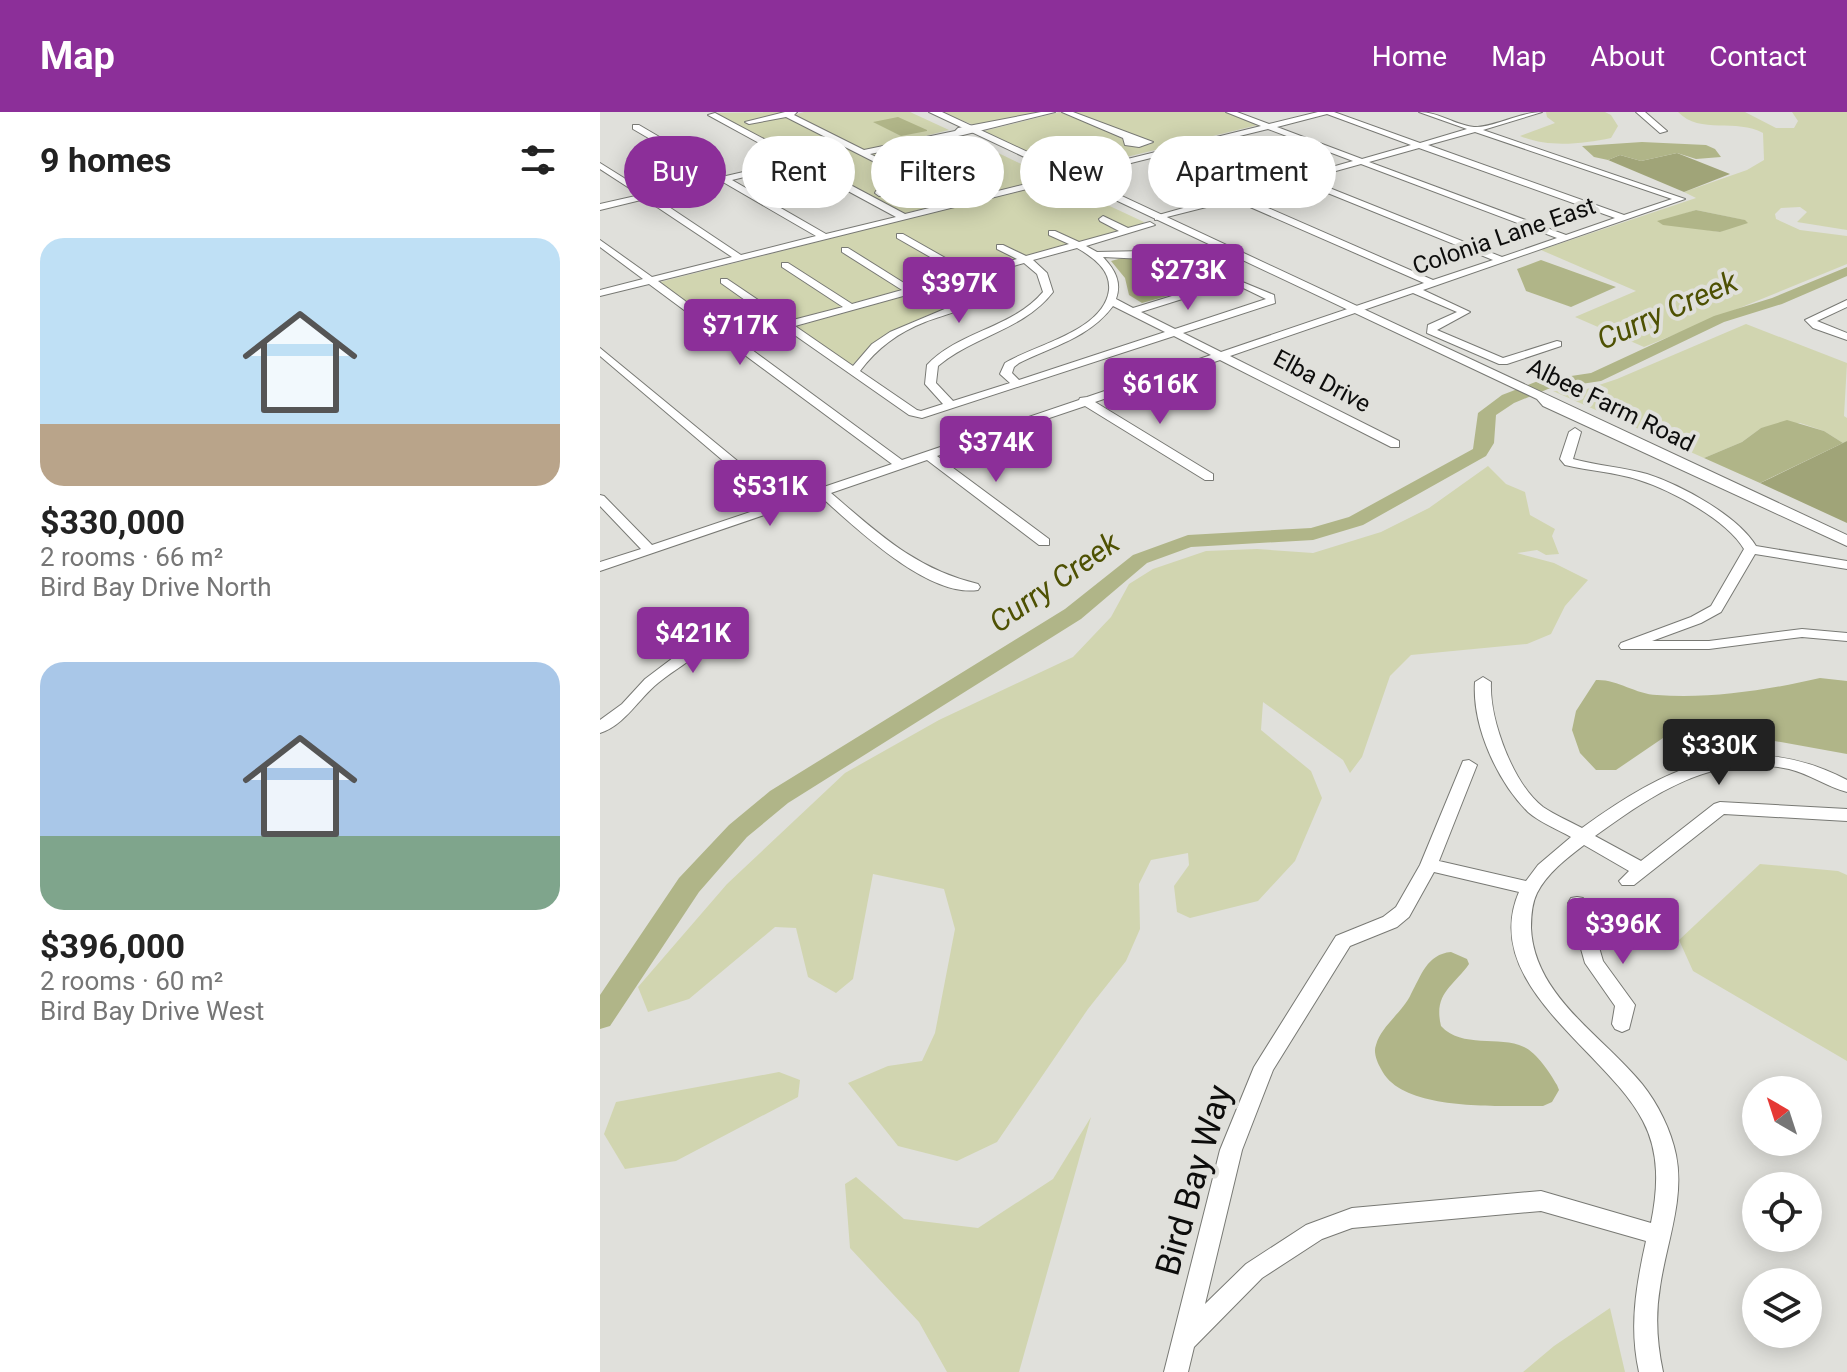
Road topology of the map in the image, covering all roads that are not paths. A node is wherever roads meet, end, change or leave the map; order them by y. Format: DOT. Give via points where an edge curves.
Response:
graph roads {
  1 [pos="797,112"];
  2 [pos="918,112"];
  3 [pos="934,112"];
  4 [pos="1051,112"];
  5 [pos="1066,112"];
  6 [pos="1230,112"];
  7 [pos="1327,112"];
  8 [pos="1423,112"];
  9 [pos="1538,112"];
  10 [pos="1640,112"];
  11 [pos="786,114"];
  12 [pos="712,115"];
  13 [pos="749,122"];
  14 [pos="1270,126"];
  15 [pos="636,127"];
  16 [pos="959,129"];
  17 [pos="1475,129"];
  18 [pos="1663,131"];
  19 [pos="651,136"];
  20 [pos="750,136"];
  21 [pos="1125,136"];
  22 [pos="1231,136"];
  23 [pos="1423,145"];
  24 [pos="863,153"];
  25 [pos="871,157"];
  26 [pos="1020,158"];
  27 [pos="1364,161"];
  28 [pos="600,165"];
  29 [pos="1336,169"];
  30 [pos="726,180"];
  31 [pos="624,181"];
  32 [pos="1020,188"];
  33 [pos="855,192"];
  34 [pos="1336,192"];
  35 [pos="624,201"];
  36 [pos="600,207"];
  37 [pos="664,208"];
  38 [pos="1129,208"];
  39 [pos="1197,208"];
  40 [pos="1263,208"];
  41 [pos="903,217"];
  42 [pos="1623,218"];
  43 [pos="1103,219"];
  44 [pos="1154,221"];
  45 [pos="1127,231"];
  46 [pos="1052,233"];
  47 [pos="900,236"];
  48 [pos="824,237"];
  49 [pos="1565,238"];
  50 [pos="600,243"];
  51 [pos="1077,245"];
  52 [pos="1000,247"];
  53 [pos="845,250"];
  54 [pos="1095,255"];
  55 [pos="739,258"];
  56 [pos="1024,259"];
  57 [pos="1501,260"];
  58 [pos="785,265"];
  59 [pos="969,275"];
  60 [pos="652,280"];
  61 [pos="1233,280"];
  62 [pos="724,281"];
  63 [pos="1432,283"];
  64 [pos="1414,290"];
  65 [pos="910,291"];
  66 [pos="600,293"];
  67 [pos="1113,298"];
  68 [pos="1847,303"];
  69 [pos="850,307"];
  70 [pos="1136,310"];
  71 [pos="1356,310"];
  72 [pos="786,325"];
  73 [pos="1180,332"];
  74 [pos="1847,337"];
  75 [pos="733,340"];
  76 [pos="1557,344"];
  77 [pos="600,351"];
  78 [pos="1223,355"];
  79 [pos="854,372"];
  80 [pos="1019,385"];
  81 [pos="1542,396"];
  82 [pos="1088,402"];
  83 [pos="952,407"];
  84 [pos="1575,432"];
  85 [pos="1395,444"];
  86 [pos="928,455"];
  87 [pos="900,464"];
  88 [pos="1209,477"];
  89 [pos="821,491"];
  90 [pos="600,499"];
  91 [pos="782,504"];
  92 [pos="1847,528"];
  93 [pos="1847,541"];
  94 [pos="1044,542"];
  95 [pos="1751,549"];
  96 [pos="650,550"];
  97 [pos="1847,565"];
  98 [pos="600,567"];
  99 [pos="973,587"];
  100 [pos="674,615"];
  101 [pos="1847,637"];
  102 [pos="1483,682"];
  103 [pos="600,728"];
  104 [pos="1469,765"];
  105 [pos="1847,787"];
  106 [pos="1847,815"];
  107 [pos="1583,837"];
  108 [pos="1429,865"];
  109 [pos="1531,888"];
  110 [pos="1577,903"];
  111 [pos="1622,1024"];
  112 [pos="1659,1235"];
  113 [pos="1183,1343"];
  114 [pos="1176,1372"];
  115 [pos="1651,1372"];
  1 -- 11 [label="street"];
  2 -- 16 [label="main road"];
  3 -- 16 [label="main road"];
  4 -- 16 [label="street"];
  5 -- 21 [label="street"];
  6 -- 14 [label="street"];
  7 -- 14 [label="street"];
  7 -- 23 [label="street"];
  8 -- 17 [label="street"];
  9 -- 17 [label="street"];
  10 -- 18 [label="street"];
  11 -- 13 [label="street"];
  11 -- 24 [label="street"];
  12 -- 20 [label="street"];
  14 -- 22 [label="street"];
  14 -- 27 [label="street"];
  15 -- 19 [label="street"];
  16 -- 24 [label="street"];
  16 -- 26 [label="main road, Albee Farm Road"];
  17 -- 23 [label="street"];
  17 -- 42 [label="street, Colonia Lane East" via="1681,199"];
  23 -- 27 [label="street"];
  23 -- 42 [label="street"];
  24 -- 25 [label="street"];
  27 -- 29 [label="street"];
  27 -- 49 [label="street"];
  28 -- 31 [label="street"];
  30 -- 48 [label="street"];
  32 -- 41 [label="street"];
  33 -- 41 [label="street"];
  34 -- 57 [label="street"];
  35 -- 36 [label="street"];
  37 -- 55 [label="street"];
  38 -- 44 [label="main road, Albee Farm Road"];
  39 -- 44 [label="street"];
  40 -- 63 [label="street"];
  41 -- 48 [label="street"];
  42 -- 49 [label="street, Colonia Lane East"];
  43 -- 45 [label="street"];
  44 -- 45 [label="street"];
  44 -- 71 [label="main road, Albee Farm Road"];
  45 -- 51 [label="street"];
  46 -- 51 [label="street"];
  47 -- 59 [label="street"];
  48 -- 55 [label="street"];
  49 -- 57 [label="street, Colonia Lane East"];
  50 -- 60 [label="street"];
  51 -- 54 [label="street"];
  51 -- 56 [label="street"];
  52 -- 56 [label="street"];
  53 -- 65 [label="street"];
  54 -- 61 [label="street" via="1170,256"];
  54 -- 67 [label="street" via="1111,273"];
  55 -- 60 [label="street"];
  56 -- 59 [label="street"];
  56 -- 83 [label="street" via="1047,280 1039,305 960,343 932,368 932,388"];
  57 -- 63 [label="street, Colonia Lane East"];
  58 -- 69 [label="street"];
  59 -- 65 [label="street"];
  59 -- 79 [label="street" via="981,287 974,299 886,339"];
  60 -- 66 [label="street"];
  60 -- 75 [label="street"];
  61 -- 70 [label="street"];
  61 -- 73 [label="street" via="1271,301"];
  62 -- 72 [label="street"];
  63 -- 64 [label="street, Colonia Lane East"];
  64 -- 71 [label="street, Colonia Lane East"];
  64 -- 76 [label="street" via="1465,312 1431,331 1491,359 1510,362"];
  65 -- 69 [label="street"];
  67 -- 70 [label="street, Elba Drive"];
  67 -- 80 [label="street" via="1086,328 1009,365 1006,374"];
  68 -- 74 [label="street" via="1810,322"];
  69 -- 72 [label="street"];
  70 -- 73 [label="street, Elba Drive"];
  71 -- 78 [label="street, Colonia Lane East"];
  71 -- 81 [label="main road, Albee Farm Road"];
  72 -- 75 [label="street"];
  72 -- 79 [label="street"];
  73 -- 78 [label="street, Elba Drive"];
  73 -- 80 [label="street"];
  75 -- 87 [label="street"];
  77 -- 91 [label="street"];
  78 -- 82 [label="street, Colonia Lane East"];
  78 -- 85 [label="street, Elba Drive"];
  79 -- 83 [label="street" via="913,413"];
  80 -- 83 [label="street"];
  81 -- 92 [label="main road, Albee Farm Road"];
  81 -- 93 [label="main road, Albee Farm Road"];
  82 -- 86 [label="street, Colonia Lane East"];
  82 -- 88 [label="street"];
  84 -- 95 [label="street" via="1569,462 1666,486 1736,530"];
  86 -- 87 [label="street, Colonia Lane East"];
  86 -- 94 [label="street"];
  87 -- 89 [label="street, Colonia Lane East"];
  89 -- 91 [label="street, Colonia Lane East"];
  89 -- 99 [label="street" via="911,565 935,578"];
  90 -- 96 [label="street"];
  91 -- 96 [label="street, Colonia Lane East"];
  95 -- 97 [label="street"];
  95 -- 101 [label="street" via="1716,609 1626,646 1709,645 1802,633"];
  96 -- 98 [label="street, Colonia Lane East"];
  100 -- 103 [label="street" via="697,632 702,643"];
  102 -- 107 [label="street" via="1486,713 1512,783 1536,810"];
  104 -- 108 [label="street, Bird Bay Way"];
  105 -- 107 [label="street" via="1783,763 1722,761 1681,776"];
  106 -- 107 [label="street" via="1720,808 1635,876"];
  107 -- 109 [label="street"];
  108 -- 109 [label="street"];
  108 -- 113 [label="street, Bird Bay Way" via="1401,915 1343,941 1264,1067 1231,1150"];
  109 -- 112 [label="street" via="1522,923 1532,969 1552,999 1630,1081 1658,1129 1669,1181"];
  110 -- 111 [label="street" via="1594,963 1625,1005"];
  112 -- 113 [label="street, Bird Bay Way" via="1541,1201 1352,1218 1314,1232 1254,1271"];
  112 -- 115 [label="street" via="1644,1327"];
  113 -- 114 [label="street, Bird Bay Way"];
}
